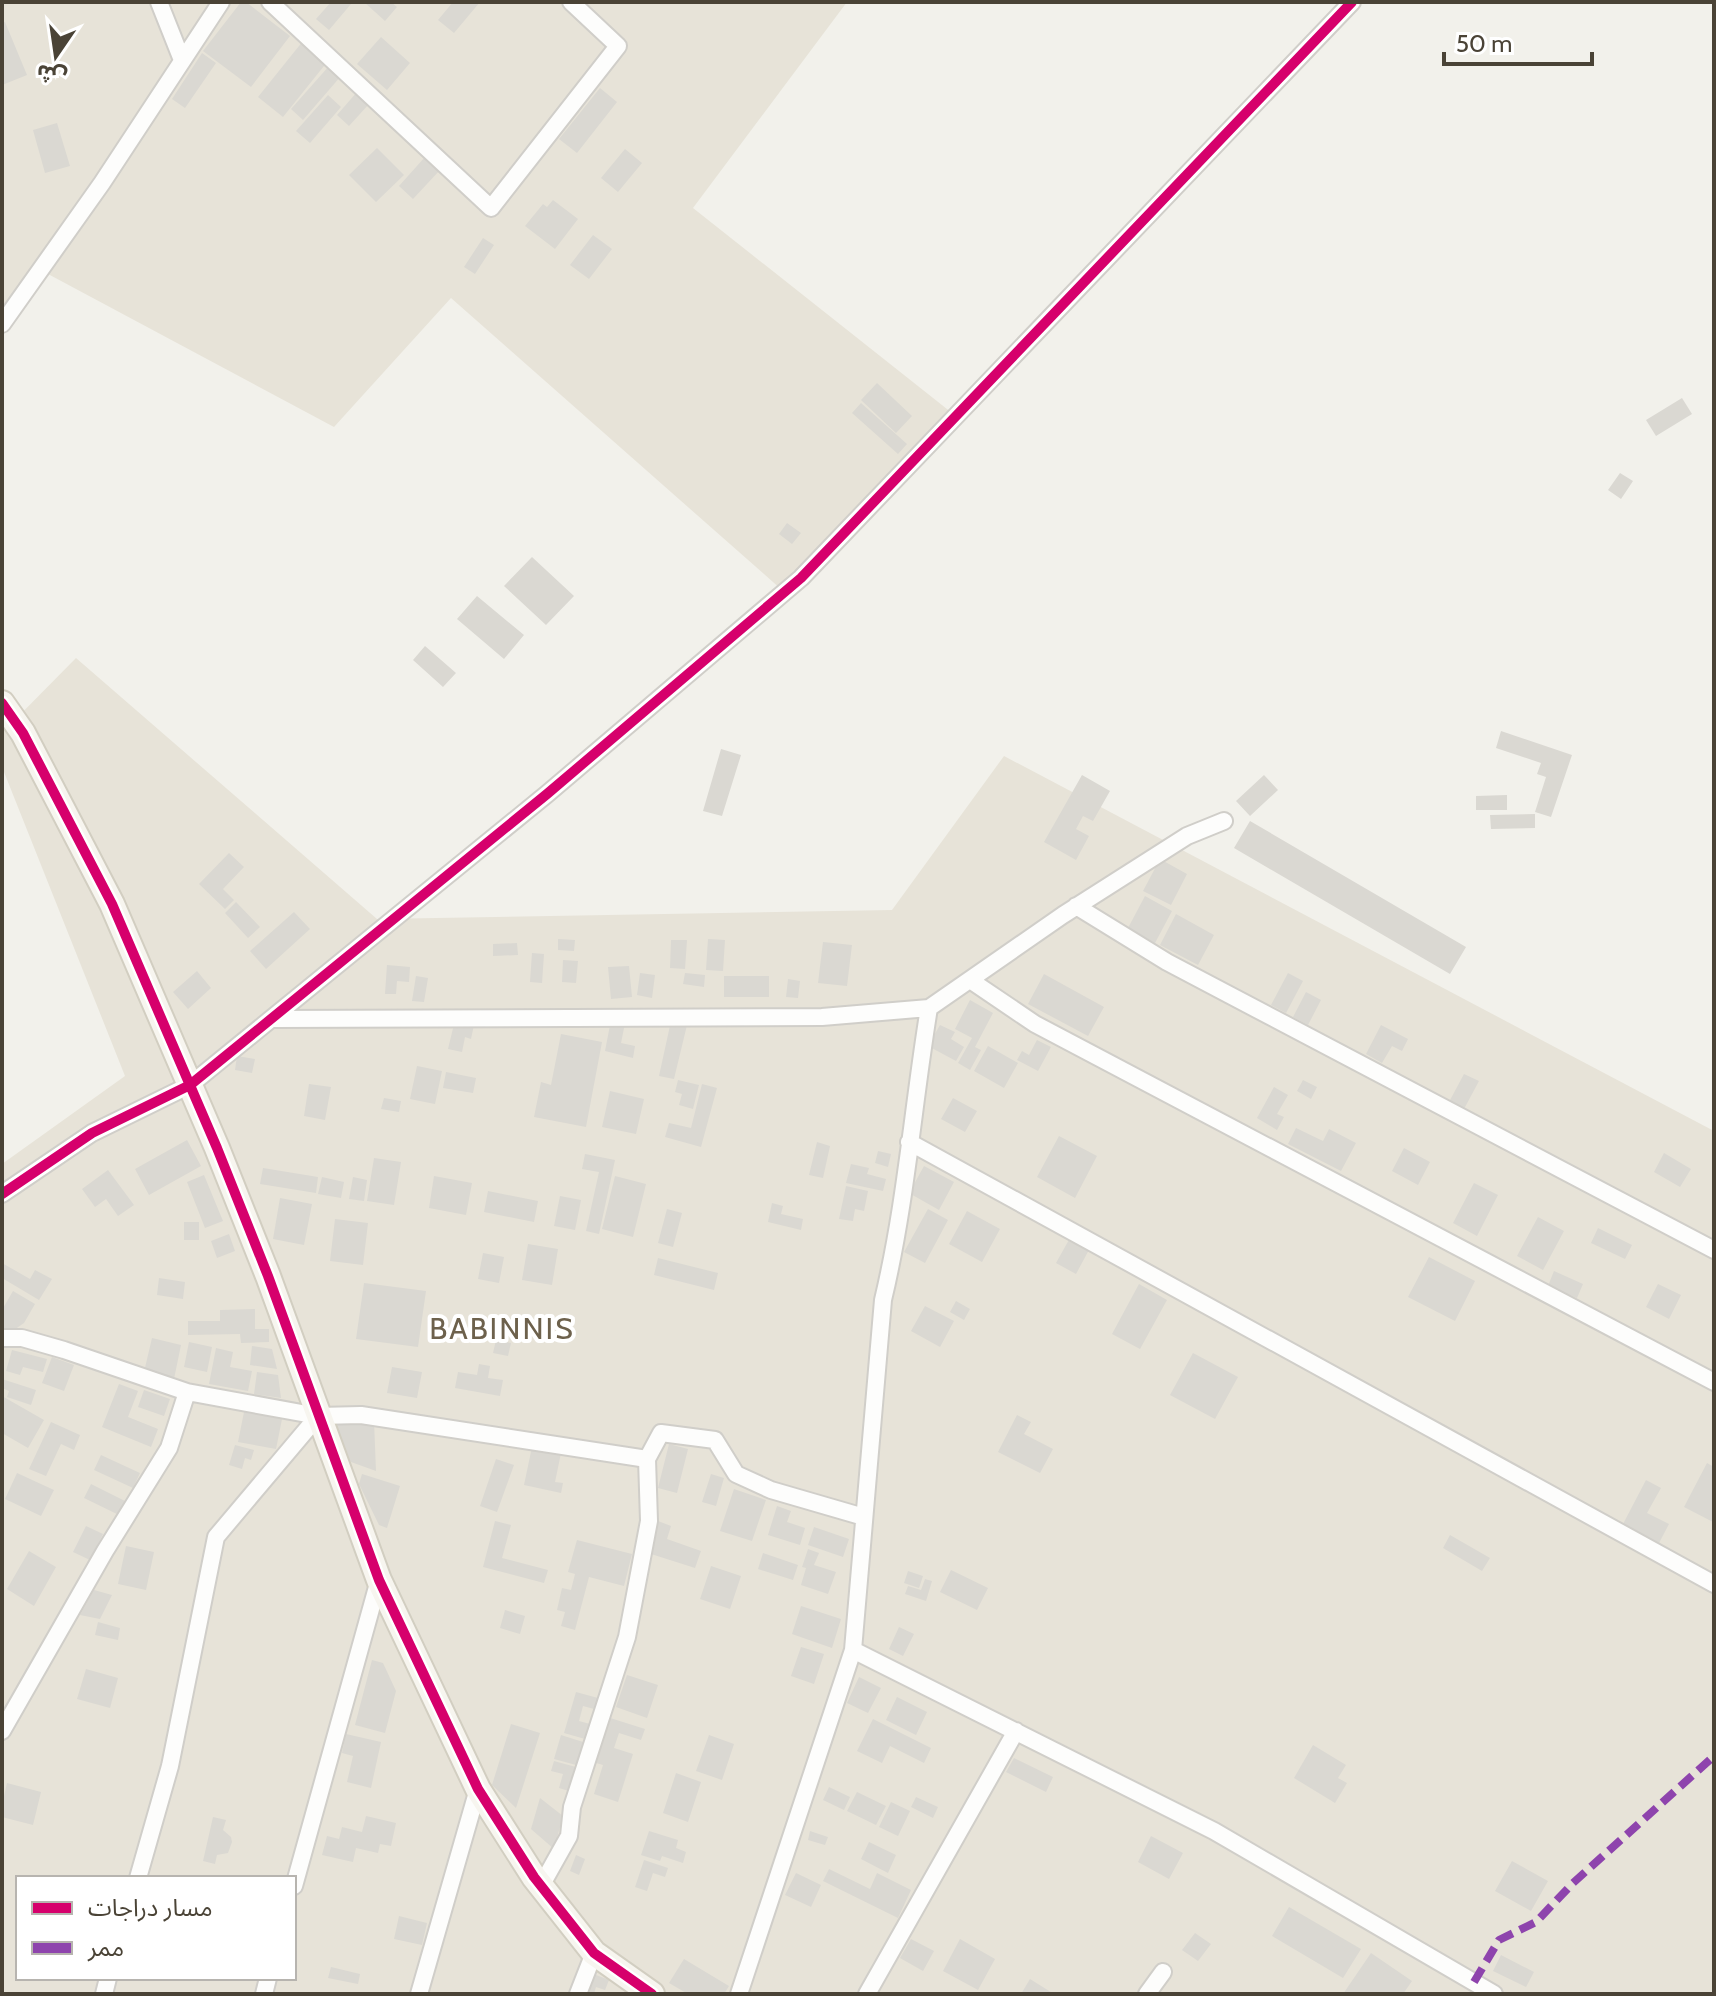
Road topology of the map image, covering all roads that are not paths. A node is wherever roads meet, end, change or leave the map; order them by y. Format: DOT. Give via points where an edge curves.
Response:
graph roads {
  1 [pos="159,2"];
  2 [pos="221,2"];
  3 [pos="270,2"];
  4 [pos="571,2"];
  5 [pos="1352,2"];
  6 [pos="182,60"];
  7 [pos="2,324"];
  8 [pos="2,703"];
  9 [pos="1224,821"];
  10 [pos="1076,906"];
  11 [pos="970,980"];
  12 [pos="929,1008"];
  13 [pos="272,1019"];
  14 [pos="190,1085"];
  15 [pos="909,1142"];
  16 [pos="2,1194"];
  17 [pos="1714,1250"];
  18 [pos="2,1338"];
  19 [pos="1714,1382"];
  20 [pos="187,1392"];
  21 [pos="318,1416"];
  22 [pos="647,1459"];
  23 [pos="864,1517"];
  24 [pos="379,1580"];
  25 [pos="1714,1584"];
  26 [pos="853,1650"];
  27 [pos="2,1731"];
  28 [pos="1016,1731"];
  29 [pos="478,1789"];
  30 [pos="139,1876"];
  31 [pos="296,1879"];
  32 [pos="541,1886"];
  33 [pos="594,1953"];
  34 [pos="1163,1972"];
  35 [pos="419,1994"];
  36 [pos="578,1994"];
  37 [pos="652,1994"];
  38 [pos="739,1994"];
  39 [pos="867,1994"];
  40 [pos="1147,1994"];
  41 [pos="1494,1994"];
  1 -- 6 [label="street"];
  2 -- 6 [label="street"];
  3 -- 4 [label="street" via="491,208 618,46"];
  5 -- 13 [label="street" via="801,578"];
  6 -- 7 [label="street"];
  8 -- 14 [label="street" via="23,733 112,904"];
  9 -- 10 [label="street" via="1187,836"];
  10 -- 11 [label="street"];
  10 -- 17 [label="street" via="1167,962"];
  11 -- 12 [label="street"];
  11 -- 19 [label="street" via="1035,1024"];
  12 -- 13 [label="street" via="822,1017"];
  12 -- 15 [label="street"];
  13 -- 14 [label="street"];
  14 -- 16 [label="street" via="92,1133"];
  14 -- 21 [label="street"];
  15 -- 23 [label="street" via="883,1300"];
  15 -- 25 [label="street"];
  18 -- 20 [label="street" via="64,1350"];
  20 -- 21 [label="street"];
  20 -- 27 [label="street" via="169,1448"];
  21 -- 22 [label="street" via="361,1415"];
  21 -- 24 [label="street"];
  21 -- 30 [label="street" via="216,1537 170,1766"];
  22 -- 23 [label="street" via="661,1433 715,1440 736,1474 771,1490"];
  22 -- 32 [label="street" via="649,1521 627,1637 572,1807 569,1836"];
  23 -- 26 [label="street"];
  24 -- 29 [label="street"];
  24 -- 31 [label="street"];
  26 -- 28 [label="street"];
  26 -- 38 [label="street"];
  28 -- 39 [label="street"];
  28 -- 41 [label="street" via="1214,1831"];
  29 -- 32 [label="street"];
  29 -- 35 [label="street"];
  32 -- 33 [label="street"];
  33 -- 36 [label="street"];
  33 -- 37 [label="street"];
  34 -- 40 [label="street"];
}
